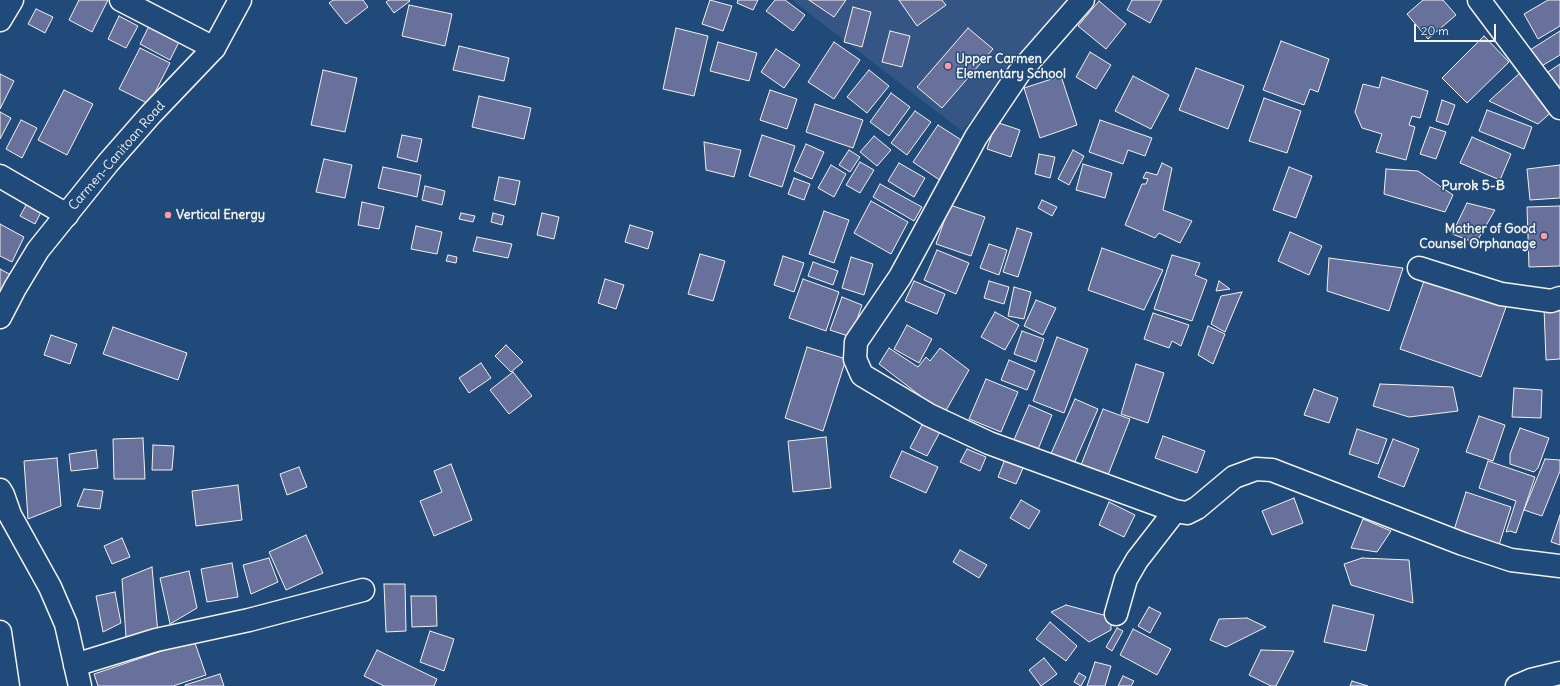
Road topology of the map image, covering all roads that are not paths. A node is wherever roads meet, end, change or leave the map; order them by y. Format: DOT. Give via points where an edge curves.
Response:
graph roads {
  1 [pos="12,0"];
  2 [pos="121,0"];
  3 [pos="240,0"];
  4 [pos="1083,0"];
  5 [pos="1479,0"];
  6 [pos="0,20"];
  7 [pos="214,48"];
  8 [pos="1560,108"];
  9 [pos="0,176"];
  10 [pos="67,215"];
  11 [pos="1418,268"];
  12 [pos="1560,298"];
  13 [pos="0,317"];
  14 [pos="0,490"];
  15 [pos="1175,511"];
  16 [pos="1560,566"];
  17 [pos="363,590"];
  18 [pos="1116,614"];
  19 [pos="0,632"];
  20 [pos="75,665"];
  21 [pos="1560,673"];
  22 [pos="8,686"];
  23 [pos="80,686"];
  24 [pos="1517,686"];
  1 -- 6 [label="street"];
  2 -- 7 [label="street"];
  3 -- 7 [label="street, Carmen-Canitoan Road"];
  4 -- 15 [label="street" via="1019,74 976,137 900,276 856,342 855,359 862,375 929,416 989,443"];
  5 -- 8 [label="street"];
  7 -- 10 [label="street, Carmen-Canitoan Road" via="151,114"];
  9 -- 10 [label="street"];
  10 -- 13 [label="street, Carmen-Canitoan Road" via="38,250"];
  11 -- 12 [label="street" via="1501,294 1551,301"];
  14 -- 20 [label="street" via="10,515 50,587 66,624"];
  15 -- 16 [label="street" via="1187,513 1197,508 1234,477 1256,469 1272,470 1511,560"];
  15 -- 18 [label="street" via="1137,560 1126,579"];
  17 -- 20 [label="street" via="250,620 156,640"];
  19 -- 22 [label="street"];
  20 -- 23 [label="street"];
  21 -- 24 [label="street"];
}
